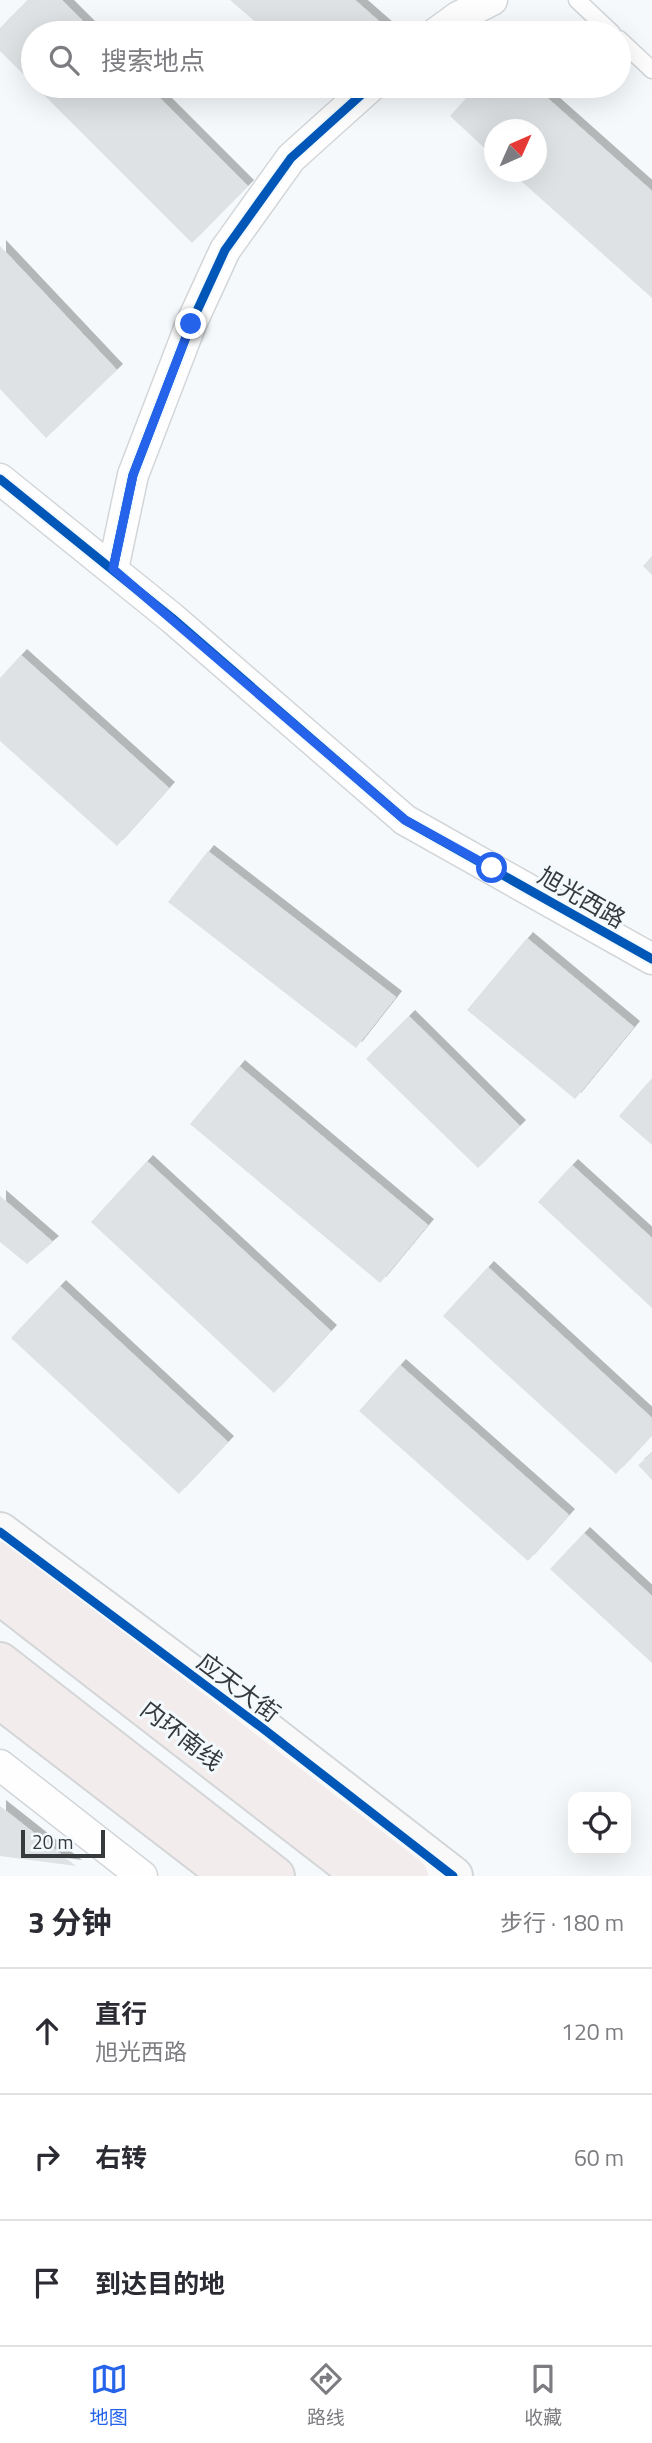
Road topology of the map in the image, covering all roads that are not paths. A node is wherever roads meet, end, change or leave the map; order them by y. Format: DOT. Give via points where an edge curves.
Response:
graph roads {
  1 [pos="492,0"];
  2 [pos="576,0"];
  3 [pos="452,21"];
  4 [pos="599,21"];
  5 [pos="631,51"];
  6 [pos="652,71"];
  7 [pos="357,98"];
  8 [pos="0,479"];
  9 [pos="113,569"];
  10 [pos="652,959"];
  11 [pos="0,1532"];
  12 [pos="0,1561"];
  13 [pos="0,1594"];
  14 [pos="0,1662"];
  15 [pos="0,1699"];
  16 [pos="0,1716"];
  17 [pos="0,1765"];
  18 [pos="194,1866"];
  19 [pos="142,1876"];
  20 [pos="230,1876"];
  21 [pos="275,1876"];
  22 [pos="363,1876"];
  23 [pos="409,1876"];
  24 [pos="453,1876"];
  1 -- 3 [label="street"];
  2 -- 4 [label="lane"];
  5 -- 6 [label="lane"];
  7 -- 9 [label="street" via="291,158 225,250 133,475"];
  8 -- 9 [label="street, 旭光西路"];
  9 -- 10 [label="street, 旭光西路" via="405,820"];
  11 -- 24 [label="street, 应天大街"];
  12 -- 23 [label="highway"];
  13 -- 22 [label="highway, 内环南线"];
  14 -- 21 [label="highway"];
  15 -- 20 [label="highway"];
  16 -- 18 [label="street"];
  17 -- 19 [label="street"];
}
